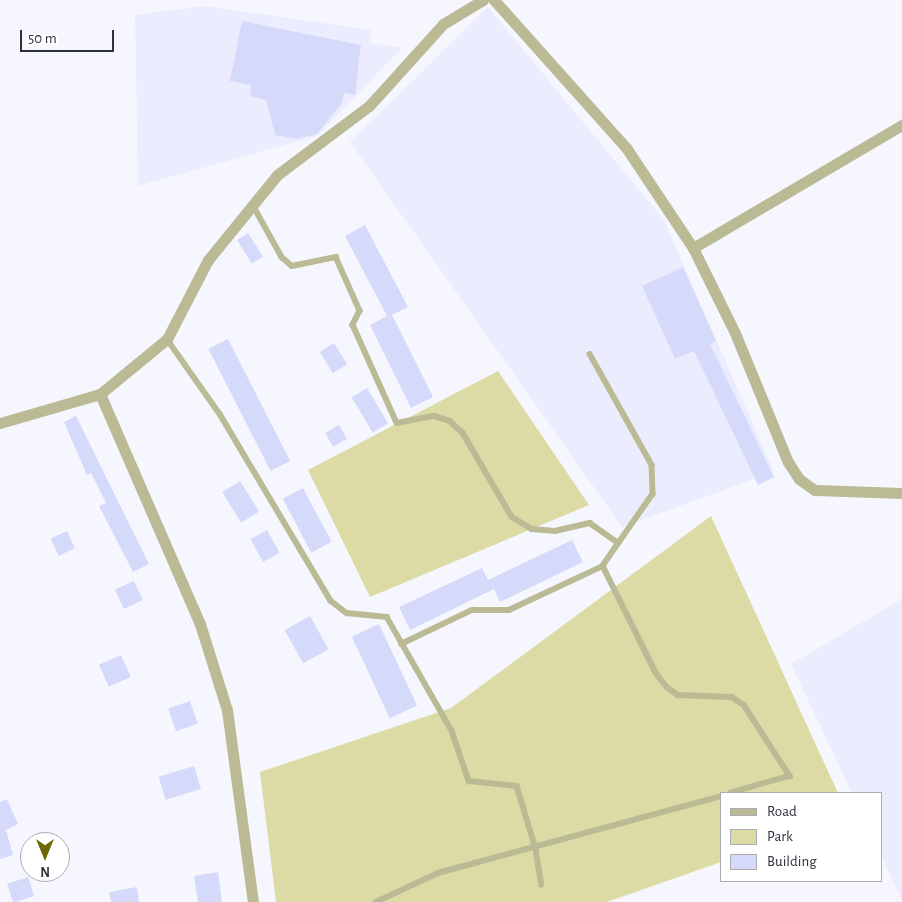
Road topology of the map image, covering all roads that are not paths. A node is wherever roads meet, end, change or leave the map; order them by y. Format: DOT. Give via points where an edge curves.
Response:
graph roads {
  1 [pos="483,0"];
  2 [pos="494,0"];
  3 [pos="902,125"];
  4 [pos="252,205"];
  5 [pos="693,248"];
  6 [pos="167,340"];
  7 [pos="590,354"];
  8 [pos="100,394"];
  9 [pos="0,423"];
  10 [pos="902,493"];
  11 [pos="617,542"];
  12 [pos="603,566"];
  13 [pos="401,644"];
  14 [pos="734,792"];
  15 [pos="720,796"];
  16 [pos="536,849"];
  17 [pos="542,885"];
  18 [pos="253,902"];
  19 [pos="376,902"];
  1 -- 4 [label="street" via="442,24 369,106 277,175"];
  2 -- 5 [label="street" via="627,149"];
  3 -- 5 [label="street"];
  4 -- 6 [label="street" via="208,260"];
  4 -- 11 [label="lane" via="282,257 292,266 336,257 360,311 353,326 397,424 434,416 450,421 463,434 512,517 532,529 555,531 590,523"];
  5 -- 10 [label="street" via="735,333 788,462 799,479 815,490"];
  6 -- 8 [label="street"];
  6 -- 13 [label="lane" via="220,414 331,601 347,613 387,617"];
  7 -- 11 [label="lane" via="652,465 653,494"];
  8 -- 9 [label="street"];
  8 -- 18 [label="street" via="200,624 227,710"];
  11 -- 12 [label="lane"];
  12 -- 13 [label="lane" via="509,610 472,610"];
  12 -- 14 [label="lane" via="656,673 668,687 678,695 732,697 744,705 790,776"];
  13 -- 16 [label="lane" via="452,731 469,781 517,786"];
  15 -- 16 [label="lane"];
  16 -- 17 [label="lane"];
  16 -- 19 [label="lane" via="438,873"];
}
